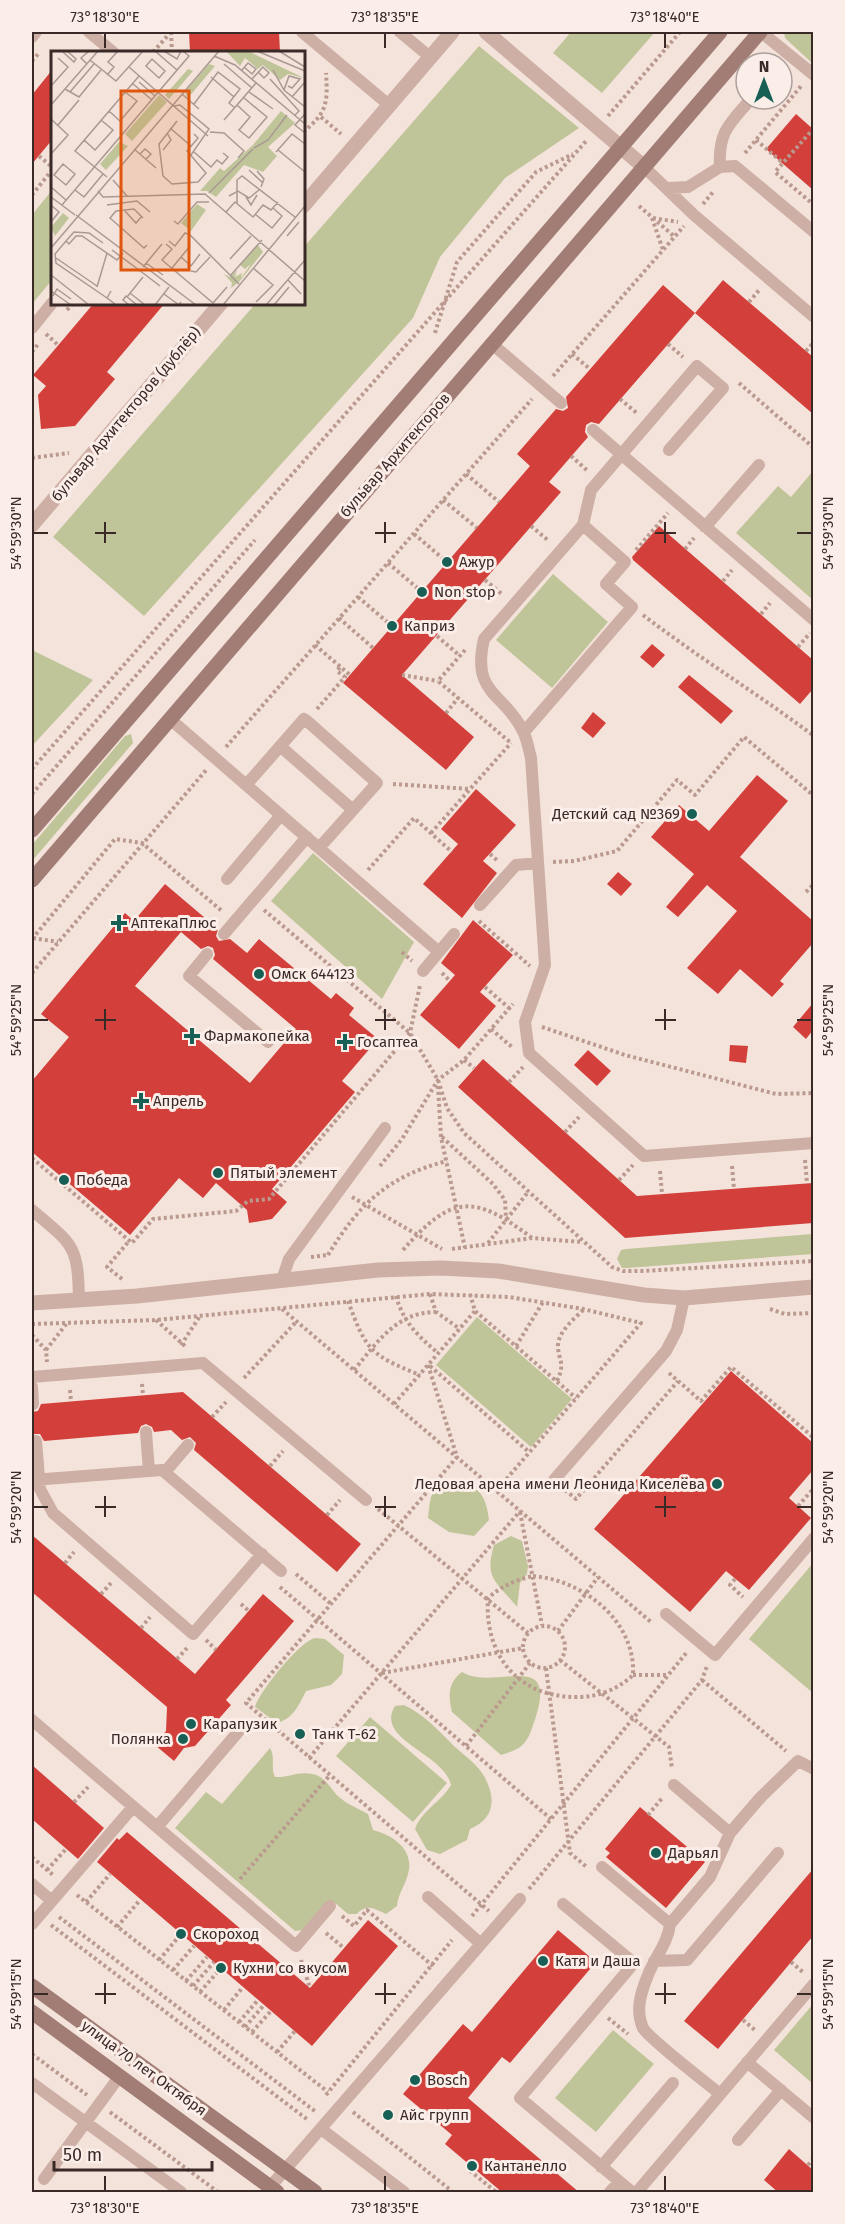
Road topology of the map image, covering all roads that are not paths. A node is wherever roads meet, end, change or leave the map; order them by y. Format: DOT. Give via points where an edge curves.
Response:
graph roads {
  1 [pos="36,32"];
  2 [pos="89,32"];
  3 [pos="302,32"];
  4 [pos="400,32"];
  5 [pos="452,32"];
  6 [pos="486,32"];
  7 [pos="720,32"];
  8 [pos="761,32"];
  9 [pos="32,37"];
  10 [pos="112,51"];
  11 [pos="779,51"];
  12 [pos="430,57"];
  13 [pos="794,64"];
  14 [pos="812,74"];
  15 [pos="389,105"];
  16 [pos="740,111"];
  17 [pos="620,146"];
  18 [pos="643,166"];
  19 [pos="720,167"];
  20 [pos="667,188"];
  21 [pos="304,205"];
  22 [pos="813,232"];
  23 [pos="51,304"];
  24 [pos="219,304"];
  25 [pos="813,317"];
  26 [pos="32,328"];
  27 [pos="491,343"];
  28 [pos="561,403"];
  29 [pos="593,430"];
  30 [pos="669,450"];
  31 [pos="621,455"];
  32 [pos="759,465"];
  33 [pos="32,525"];
  34 [pos="582,525"];
  35 [pos="702,530"];
  36 [pos="813,625"];
  37 [pos="170,719"];
  38 [pos="524,732"];
  39 [pos="280,746"];
  40 [pos="247,784"];
  41 [pos="353,810"];
  42 [pos="281,815"];
  43 [pos="32,830"];
  44 [pos="307,837"];
  45 [pos="319,848"];
  46 [pos="538,863"];
  47 [pos="227,879"];
  48 [pos="32,880"];
  49 [pos="480,905"];
  50 [pos="224,934"];
  51 [pos="454,934"];
  52 [pos="439,952"];
  53 [pos="207,954"];
  54 [pos="423,970"];
  55 [pos="268,1042"];
  56 [pos="385,1128"];
  57 [pos="809,1146"];
  58 [pos="32,1210"];
  59 [pos="282,1280"];
  60 [pos="813,1287"];
  61 [pos="684,1298"];
  62 [pos="79,1300"];
  63 [pos="32,1303"];
  64 [pos="32,1377"];
  65 [pos="32,1387"];
  66 [pos="33,1404"];
  67 [pos="146,1432"];
  68 [pos="36,1441"];
  69 [pos="188,1445"];
  70 [pos="149,1471"];
  71 [pos="165,1472"];
  72 [pos="35,1480"];
  73 [pos="554,1480"];
  74 [pos="366,1500"];
  75 [pos="813,1538"];
  76 [pos="262,1554"];
  77 [pos="281,1571"];
  78 [pos="666,1614"];
  79 [pos="32,1720"];
  80 [pos="244,1725"];
  81 [pos="813,1768"];
  82 [pos="674,1785"];
  83 [pos="133,1807"];
  84 [pos="157,1827"];
  85 [pos="730,1833"];
  86 [pos="778,1852"];
  87 [pos="602,1867"];
  88 [pos="32,1884"];
  89 [pos="428,1898"];
  90 [pos="520,1899"];
  91 [pos="563,1904"];
  92 [pos="330,1905"];
  93 [pos="42,1912"];
  94 [pos="670,1924"];
  95 [pos="482,1944"];
  96 [pos="654,1961"];
  97 [pos="811,1981"];
  98 [pos="32,1986"];
  99 [pos="32,2012"];
  100 [pos="747,2062"];
  101 [pos="119,2077"];
  102 [pos="32,2083"];
  103 [pos="673,2083"];
  104 [pos="781,2090"];
  105 [pos="720,2094"];
  106 [pos="813,2118"];
  107 [pos="86,2123"];
  108 [pos="324,2125"];
  109 [pos="738,2140"];
  110 [pos="602,2167"];
  111 [pos="285,2170"];
  112 [pos="44,2179"];
  113 [pos="619,2182"];
  114 [pos="274,2190"];
  115 [pos="181,2193"];
  116 [pos="315,2193"];
  117 [pos="404,2193"];
  118 [pos="610,2193"];
  119 [pos="632,2193"];
  120 [pos="637,2193"];
  1 -- 9 [label="lane"];
  2 -- 10 [label="lane"];
  3 -- 15 [label="lane"];
  4 -- 12 [label="lane"];
  5 -- 12 [label="street"];
  6 -- 17 [label="street"];
  7 -- 17 [label="main road, бульвар Архитекторов"];
  8 -- 11 [label="lane"];
  8 -- 18 [label="main road, бульвар Архитекторов"];
  12 -- 15 [label="street"];
  13 -- 14 [label="lane"];
  15 -- 21 [label="street"];
  16 -- 19 [label="lane" via="724,129 719,146"];
  17 -- 18 [label="street"];
  17 -- 43 [label="main road, бульвар Архитекторов"];
  18 -- 20 [label="lane"];
  18 -- 27 [label="main road, бульвар Архитекторов"];
  19 -- 20 [label="lane" via="688,187"];
  19 -- 22 [label="lane" via="735,166"];
  20 -- 25 [label="lane"];
  23 -- 26 [label="lane"];
  24 -- 33 [label="street, бульвар Архитекторов (дублёр)"];
  27 -- 28 [label="lane"];
  27 -- 37 [label="main road, бульвар Архитекторов"];
  29 -- 31 [label="lane"];
  30 -- 31 [label="lane" via="723,388 698,366"];
  31 -- 34 [label="lane" via="591,490"];
  31 -- 35 [label="lane"];
  32 -- 35 [label="lane"];
  34 -- 38 [label="lane" via="484,639 483,679"];
  34 -- 38 [label="lane" via="626,562 606,584 632,607"];
  35 -- 36 [label="lane"];
  37 -- 40 [label="lane"];
  37 -- 48 [label="main road, бульвар Архитекторов"];
  38 -- 46 [label="lane" via="531,758"];
  39 -- 40 [label="lane"];
  39 -- 41 [label="lane"];
  39 -- 41 [label="lane" via="304,719 307,721 377,783"];
  40 -- 42 [label="lane"];
  41 -- 45 [label="lane"];
  42 -- 44 [label="lane"];
  42 -- 47 [label="lane"];
  44 -- 45 [label="lane"];
  44 -- 50 [label="lane"];
  45 -- 52 [label="lane"];
  46 -- 49 [label="lane" via="516,865"];
  46 -- 57 [label="lane" via="545,965 525,1022 529,1053 644,1156"];
  51 -- 52 [label="lane"];
  52 -- 54 [label="lane"];
  53 -- 55 [label="lane" via="189,976"];
  56 -- 59 [label="lane" via="289,1259"];
  58 -- 62 [label="lane" via="68,1241 78,1262"];
  59 -- 61 [label="street" via="441,1268 508,1272"];
  59 -- 62 [label="street"];
  60 -- 61 [label="street"];
  61 -- 73 [label="lane" via="677,1330 666,1351"];
  62 -- 63 [label="street"];
  64 -- 74 [label="lane" via="203,1363 232,1393"];
  65 -- 66 [label="lane"];
  67 -- 70 [label="lane"];
  68 -- 72 [label="lane"];
  69 -- 71 [label="lane"];
  70 -- 71 [label="lane"];
  70 -- 72 [label="lane"];
  71 -- 76 [label="lane"];
  72 -- 76 [label="lane" via="53,1514 193,1634"];
  75 -- 78 [label="lane" via="715,1655"];
  76 -- 77 [label="lane"];
  79 -- 83 [label="lane"];
  80 -- 84 [label="lane"];
  81 -- 85 [label="lane" via="798,1761"];
  82 -- 85 [label="lane"];
  83 -- 84 [label="lane"];
  83 -- 93 [label="lane"];
  84 -- 92 [label="lane" via="296,1946"];
  85 -- 94 [label="lane" via="710,1877"];
  86 -- 96 [label="lane" via="687,1960"];
  87 -- 94 [label="lane"];
  88 -- 93 [label="lane"];
  89 -- 95 [label="lane"];
  90 -- 95 [label="lane"];
  91 -- 110 [label="lane" via="634,1963 520,2098"];
  94 -- 96 [label="lane" via="669,1937"];
  95 -- 108 [label="lane"];
  96 -- 105 [label="lane" via="640,1995 644,2030"];
  97 -- 100 [label="lane"];
  98 -- 111 [label="main road, улица 70 лет Октября"];
  99 -- 101 [label="main road, улица 70 лет Октября"];
  100 -- 104 [label="lane"];
  100 -- 105 [label="lane"];
  101 -- 107 [label="lane"];
  101 -- 114 [label="main road, улица 70 лет Октября"];
  102 -- 107 [label="lane"];
  103 -- 110 [label="lane"];
  104 -- 106 [label="lane"];
  104 -- 109 [label="lane"];
  105 -- 120 [label="lane"];
  107 -- 112 [label="lane"];
  107 -- 115 [label="lane"];
  108 -- 111 [label="lane"];
  108 -- 117 [label="lane"];
  110 -- 113 [label="lane"];
  111 -- 114 [label="lane"];
  111 -- 116 [label="main road, улица 70 лет Октября"];
  113 -- 118 [label="lane"];
  113 -- 119 [label="lane"];
}
